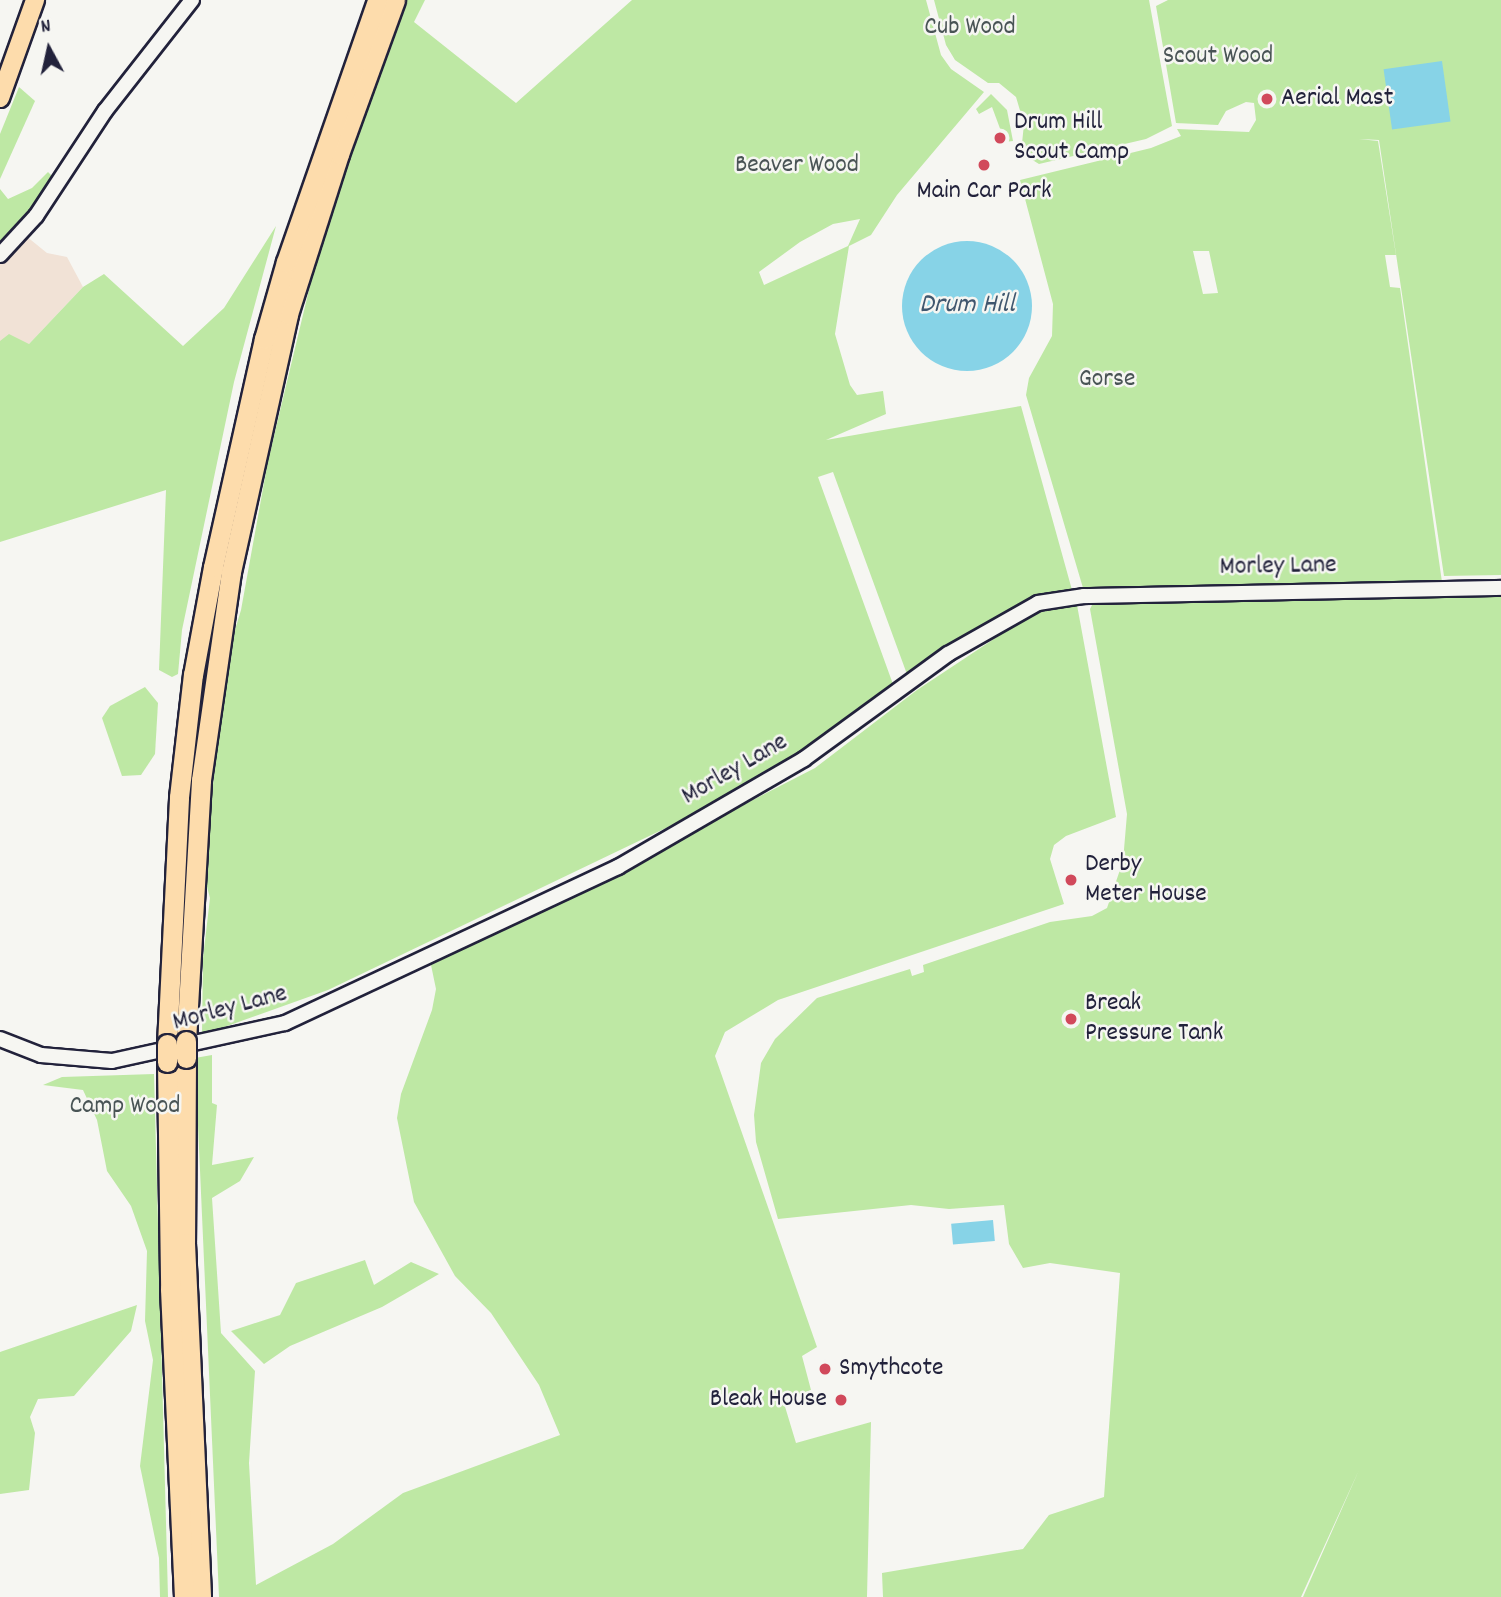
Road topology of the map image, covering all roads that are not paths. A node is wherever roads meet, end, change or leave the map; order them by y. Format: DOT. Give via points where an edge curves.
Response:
graph roads {
  1 [pos="34,0"];
  2 [pos="192,0"];
  3 [pos="377,0"];
  4 [pos="395,0"];
  5 [pos="0,98"];
  6 [pos="0,255"];
  7 [pos="1501,588"];
  8 [pos="0,1039"];
  9 [pos="176,1051"];
  10 [pos="184,1597"];
  11 [pos="201,1597"];
  1 -- 5 [label="main road"];
  2 -- 6 [label="street" via="105,111 36,216"];
  3 -- 9 [label="highway" via="286,262 264,339 213,568 193,675 179,797"];
  4 -- 9 [label="highway" via="288,314 231,572 201,780"];
  7 -- 8 [label="street, Morley Lane" via="1084,596 1038,603 948,654 804,759 618,867 285,1023 112,1062 41,1055"];
  9 -- 10 [label="highway" via="170,1289"];
  9 -- 11 [label="highway"];
}
